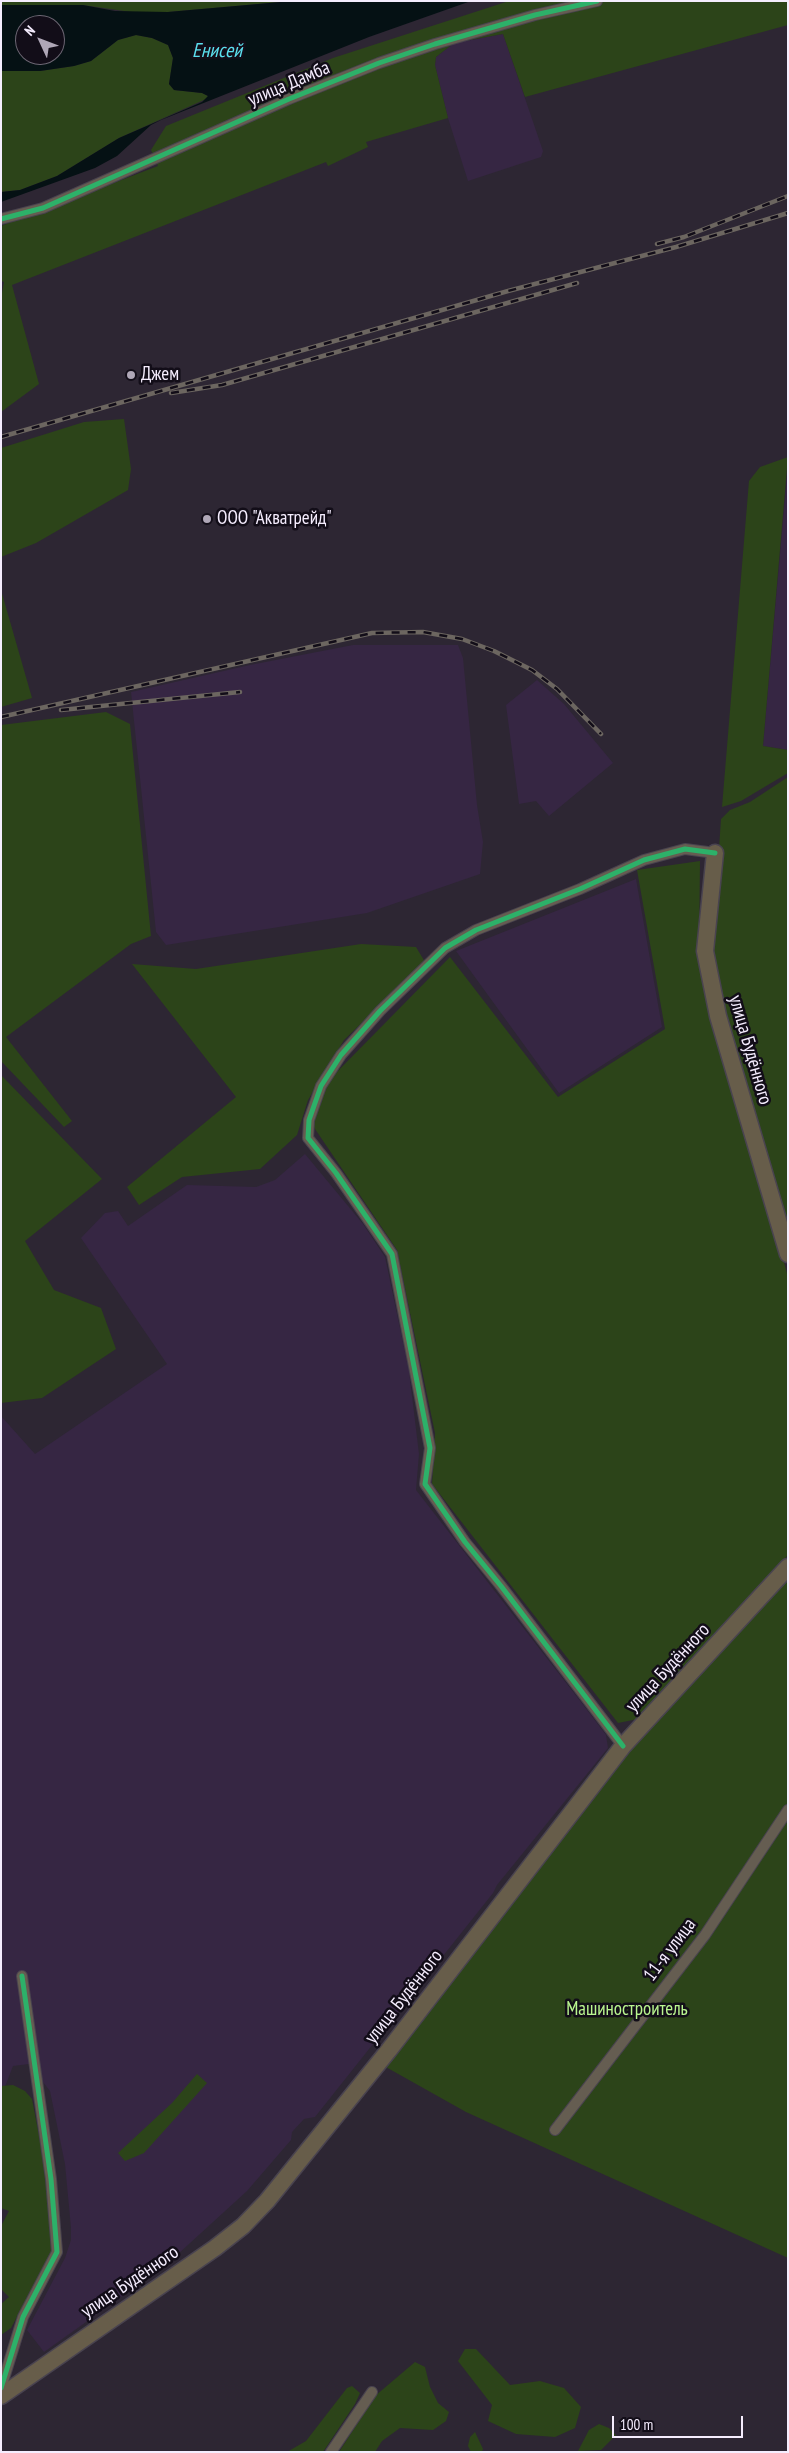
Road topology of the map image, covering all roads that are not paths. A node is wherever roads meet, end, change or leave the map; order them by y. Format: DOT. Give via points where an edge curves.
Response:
graph roads {
  1 [pos="597,1"];
  2 [pos="1,219"];
  3 [pos="715,853"];
  4 [pos="788,1254"];
  5 [pos="788,1567"];
  6 [pos="623,1746"];
  7 [pos="788,1810"];
  8 [pos="22,1976"];
  9 [pos="555,2130"];
  10 [pos="1,2388"];
  11 [pos="372,2392"];
  12 [pos="1,2396"];
  13 [pos="331,2452"];
  1 -- 2 [label="street, улица Дамба" via="535,15 379,63 289,98 43,208"];
  3 -- 4 [label="main road, улица Будённого" via="705,951 718,1016"];
  3 -- 6 [label="street" via="685,849 644,860 476,930 445,948 341,1054 322,1086 309,1120 308,1138 392,1254 430,1448 425,1484 465,1542"];
  5 -- 6 [label="main road, улица Будённого"];
  6 -- 12 [label="main road, улица Будённого" via="389,2050 267,2201 215,2248"];
  7 -- 9 [label="street, 11-я улица" via="705,1935"];
  8 -- 10 [label="street" via="51,2179 57,2252 23,2318"];
  11 -- 13 [label="street"];
}
